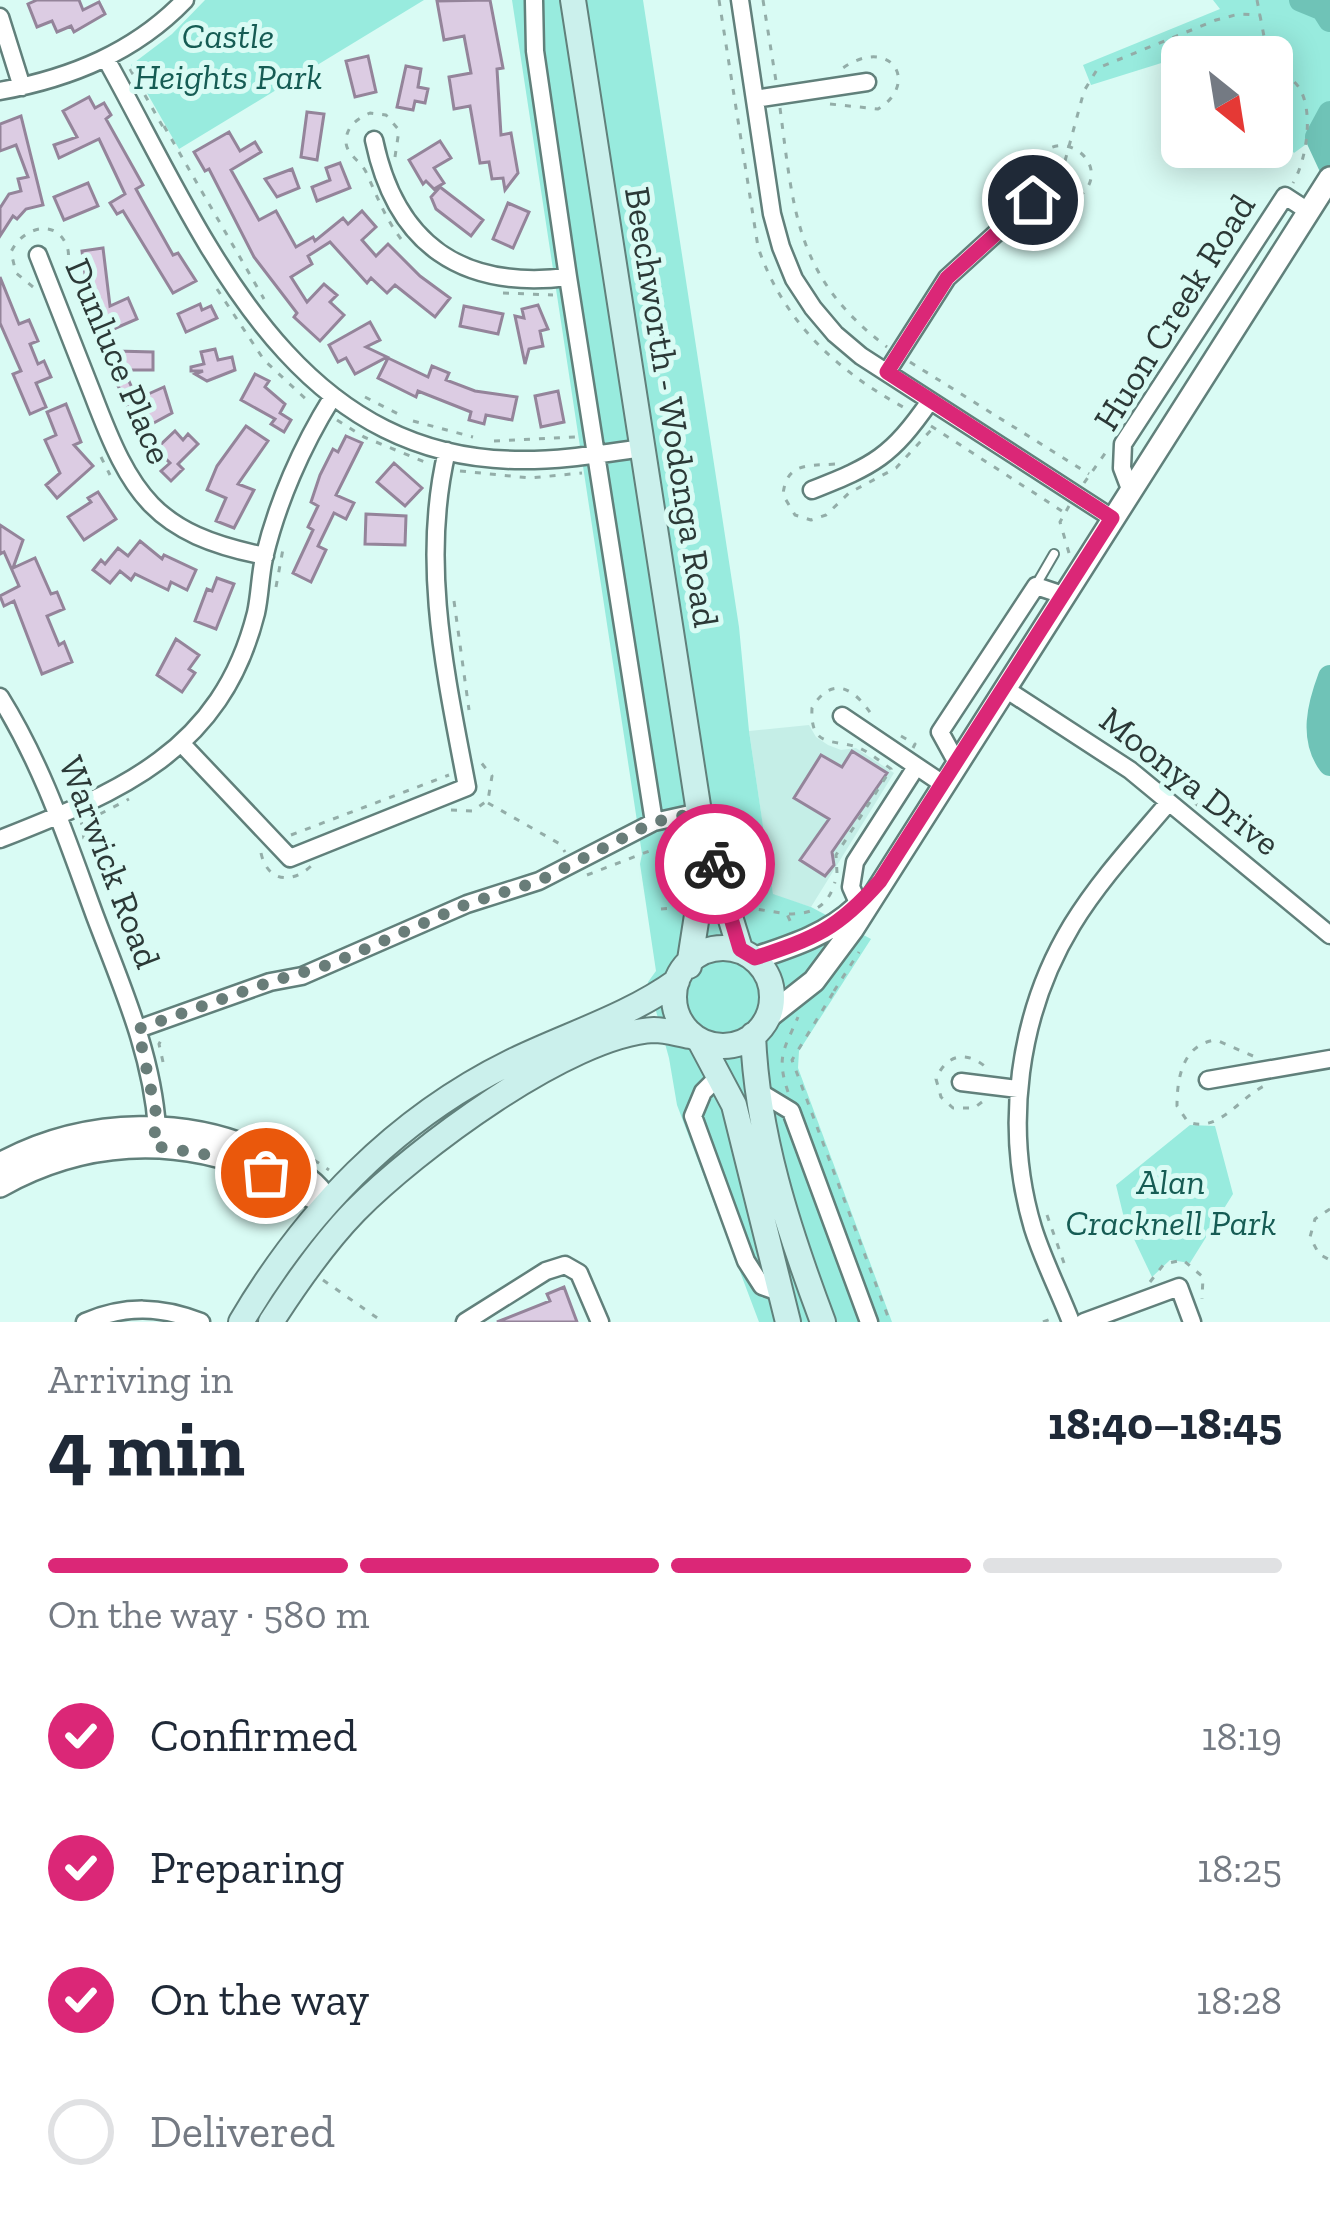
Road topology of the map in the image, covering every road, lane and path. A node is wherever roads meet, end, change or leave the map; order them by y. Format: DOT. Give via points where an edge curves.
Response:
graph roads {
  1 [pos="185,0"];
  2 [pos="573,0"];
  3 [pos="719,0"];
  4 [pos="740,0"];
  5 [pos="763,0"];
  6 [pos="1257,0"];
  7 [pos="534,1"];
  8 [pos="1261,15"];
  9 [pos="0,17"];
  10 [pos="1265,36"];
  11 [pos="106,59"];
  12 [pos="867,82"];
  13 [pos="1293,82"];
  14 [pos="22,87"];
  15 [pos="0,91"];
  16 [pos="778,95"];
  17 [pos="755,99"];
  18 [pos="164,126"];
  19 [pos="374,140"];
  20 [pos="393,164"];
  21 [pos="1061,174"];
  22 [pos="1328,182"];
  23 [pos="1286,196"];
  24 [pos="1308,211"];
  25 [pos="401,238"];
  26 [pos="38,255"];
  27 [pos="568,278"];
  28 [pos="487,290"];
  29 [pos="555,294"];
  30 [pos="266,303"];
  31 [pos="899,355"];
  32 [pos="887,372"];
  33 [pos="363,396"];
  34 [pos="332,398"];
  35 [pos="925,409"];
  36 [pos="474,437"];
  37 [pos="576,437"];
  38 [pos="490,441"];
  39 [pos="643,448"];
  40 [pos="594,455"];
  41 [pos="439,465"];
  42 [pos="1089,474"];
  43 [pos="1130,489"];
  44 [pos="812,490"];
  45 [pos="1065,512"];
  46 [pos="1112,518"];
  47 [pos="1054,554"];
  48 [pos="265,556"];
  49 [pos="1036,586"];
  50 [pos="453,595"];
  51 [pos="1063,596"];
  52 [pos="1004,688"];
  53 [pos="0,697"];
  54 [pos="842,716"];
  55 [pos="877,721"];
  56 [pos="472,729"];
  57 [pos="896,733"];
  58 [pos="182,744"];
  59 [pos="475,751"];
  60 [pos="956,761"];
  61 [pos="448,765"];
  62 [pos="904,765"];
  63 [pos="452,784"];
  64 [pos="943,784"];
  65 [pos="486,802"];
  66 [pos="1169,802"];
  67 [pos="76,809"];
  68 [pos="440,812"];
  69 [pos="58,817"];
  70 [pos="700,819"];
  71 [pos="654,822"];
  72 [pos="292,836"];
  73 [pos="0,839"];
  74 [pos="260,845"];
  75 [pos="652,850"];
  76 [pos="85,852"];
  77 [pos="316,859"];
  78 [pos="576,871"];
  79 [pos="880,881"];
  80 [pos="859,905"];
  81 [pos="728,908"];
  82 [pos="661,909"];
  83 [pos="698,912"];
  84 [pos="787,914"];
  85 [pos="1330,935"];
  86 [pos="801,942"];
  87 [pos="860,951"];
  88 [pos="748,954"];
  89 [pos="683,974"];
  90 [pos="820,984"];
  91 [pos="760,1026"];
  92 [pos="154,1032"];
  93 [pos="695,1039"];
  94 [pos="1330,1059"];
  95 [pos="163,1062"];
  96 [pos="720,1075"];
  97 [pos="1208,1080"];
  98 [pos="961,1082"];
  99 [pos="1018,1089"];
  100 [pos="758,1091"];
  101 [pos="791,1112"];
  102 [pos="156,1137"];
  103 [pos="304,1155"];
  104 [pos="0,1164"];
  105 [pos="329,1170"];
  106 [pos="0,1186"];
  107 [pos="328,1202"];
  108 [pos="1043,1202"];
  109 [pos="1330,1209"];
  110 [pos="351,1215"];
  111 [pos="1330,1260"];
  112 [pos="1066,1269"];
  113 [pos="323,1280"];
  114 [pos="779,1292"];
  115 [pos="1074,1319"];
  116 [pos="784,1321"];
  117 [pos="85,1322"];
  118 [pos="201,1322"];
  119 [pos="241,1322"];
  120 [pos="272,1322"];
  121 [pos="383,1322"];
  122 [pos="465,1322"];
  123 [pos="600,1322"];
  124 [pos="823,1322"];
  125 [pos="869,1322"];
  126 [pos="890,1322"];
  127 [pos="1043,1322"];
  128 [pos="1192,1322"];
  1 -- 11 [label="street"];
  2 -- 39 [label="main road, Beechworth - Wodonga Road"];
  3 -- 35 [label="path" via="758,247 771,280 825,354"];
  4 -- 17 [label="street"];
  5 -- 16 [label="path"];
  6 -- 8 [label="path"];
  7 -- 27 [label="street"];
  8 -- 10 [label="path"];
  8 -- 21 [label="path" via="1216,20 1098,68"];
  9 -- 14 [label="street"];
  11 -- 14 [label="street"];
  11 -- 34 [label="street" via="261,328"];
  12 -- 16 [label="street"];
  13 -- 23 [label="path" via="1305,113 1302,167"];
  14 -- 15 [label="street"];
  16 -- 17 [label="street"];
  16 -- 31 [label="path" via="794,206 813,265 852,319"];
  17 -- 32 [label="street" via="772,214 794,279 835,334"];
  18 -- 30 [label="path"];
  19 -- 27 [label="street" via="391,197 438,253 490,277"];
  20 -- 25 [label="path" via="396,125 379,113 357,119 348,148"];
  21 -- 31 [label="street" via="947,278"];
  22 -- 24 [label="street, Huon Creek Road"];
  23 -- 24 [label="street, Huon Creek Road"];
  23 -- 43 [label="street, Huon Creek Road" via="1123,444"];
  24 -- 43 [label="street, Huon Creek Road"];
  26 -- 48 [label="street, Dunluce Place" via="115,454 141,495 191,534"];
  27 -- 40 [label="street"];
  28 -- 29 [label="path"];
  31 -- 32 [label="street"];
  31 -- 42 [label="path"];
  32 -- 35 [label="street"];
  33 -- 36 [label="path" via="431,428"];
  34 -- 41 [label="street"];
  34 -- 48 [label="street" via="284,495"];
  35 -- 44 [label="street" via="888,455"];
  35 -- 45 [label="path"];
  35 -- 46 [label="street"];
  37 -- 38 [label="path"];
  39 -- 40 [label="street"];
  39 -- 70 [label="main road, Beechworth - Wodonga Road"];
  40 -- 41 [label="street"];
  40 -- 71 [label="street"];
  41 -- 63 [label="street" via="434,582 467,787"];
  43 -- 46 [label="street, Huon Creek Road"];
  46 -- 51 [label="street, Huon Creek Road"];
  47 -- 49 [label="lane"];
  48 -- 58 [label="street" via="256,614 232,671"];
  49 -- 51 [label="street"];
  49 -- 60 [label="street" via="940,732"];
  50 -- 56 [label="path"];
  51 -- 52 [label="street, Huon Creek Road"];
  52 -- 60 [label="street, Huon Creek Road"];
  52 -- 66 [label="street, Moonya Drive"];
  53 -- 69 [label="street, Warwick Road"];
  54 -- 62 [label="street"];
  55 -- 62 [label="path" via="849,690 825,692 812,708 825,740"];
  57 -- 62 [label="path" via="915,744"];
  58 -- 63 [label="street" via="290,858"];
  58 -- 67 [label="street" via="131,783"];
  59 -- 65 [label="path" via="492,776"];
  60 -- 64 [label="street, Huon Creek Road"];
  61 -- 63 [label="path"];
  62 -- 64 [label="street"];
  62 -- 80 [label="street" via="855,862 851,886"];
  62 -- 84 [label="path" via="836,855 828,899 813,911"];
  63 -- 72 [label="path"];
  64 -- 79 [label="street, Huon Creek Road"];
  65 -- 68 [label="path" via="473,811"];
  65 -- 78 [label="path" via="560,844"];
  66 -- 85 [label="street, Moonya Drive"];
  66 -- 99 [label="street" via="1096,888 1052,961"];
  67 -- 69 [label="street"];
  67 -- 76 [label="path"];
  69 -- 73 [label="street"];
  69 -- 92 [label="street, Warwick Road"];
  70 -- 71 [label="street"];
  70 -- 81 [label="main road, Beechworth - Wodonga Road"];
  70 -- 83 [label="main road, Beechworth - Wodonga Road"];
  71 -- 78 [label="street"];
  74 -- 77 [label="path" via="264,865 280,878 298,877"];
  75 -- 78 [label="path"];
  78 -- 92 [label="street" via="467,904"];
  79 -- 80 [label="street, Huon Creek Road"];
  79 -- 90 [label="street, Huon Creek Road"];
  80 -- 86 [label="street, Huon Creek Road"];
  81 -- 84 [label="path"];
  81 -- 88 [label="main road, Beechworth - Wodonga Road"];
  82 -- 83 [label="path"];
  83 -- 89 [label="main road, Beechworth - Wodonga Road"];
  84 -- 86 [label="path"];
  86 -- 88 [label="street, Huon Creek Road"];
  87 -- 90 [label="path"];
  88 -- 89 [label="main road" via="712,950"];
  88 -- 91 [label="main road" via="771,985"];
  89 -- 93 [label="main road" via="676,1016"];
  89 -- 107 [label="main road" via="642,1003 438,1105"];
  90 -- 91 [label="street, Huon Creek Road"];
  90 -- 101 [label="path" via="781,1051"];
  90 -- 126 [label="path" via="792,1060"];
  91 -- 93 [label="main road" via="736,1042"];
  91 -- 100 [label="main road"];
  92 -- 95 [label="path"];
  92 -- 102 [label="street, Warwick Road"];
  93 -- 96 [label="main road"];
  93 -- 110 [label="main road" via="627,1034 540,1074 425,1145"];
  94 -- 97 [label="street"];
  96 -- 114 [label="main road" via="739,1122"];
  96 -- 114 [label="street" via="693,1116 746,1262 762,1286"];
  98 -- 99 [label="street"];
  99 -- 115 [label="street" via="1033,1227"];
  100 -- 101 [label="street"];
  100 -- 124 [label="main road" via="795,1251"];
  101 -- 125 [label="street"];
  102 -- 104 [label="street" via="80,1136"];
  102 -- 106 [label="street" via="88,1150"];
  102 -- 107 [label="street"];
  103 -- 105 [label="path"];
  107 -- 110 [label="main road"];
  107 -- 119 [label="main road"];
  108 -- 112 [label="path"];
  109 -- 111 [label="path" via="1310,1229 1314,1248"];
  110 -- 120 [label="main road"];
  113 -- 121 [label="path"];
  114 -- 116 [label="main road"];
  115 -- 127 [label="path"];
  115 -- 128 [label="street" via="1179,1287"];
  117 -- 118 [label="street" via="151,1308"];
  122 -- 123 [label="street" via="565,1265 579,1273"];
}
